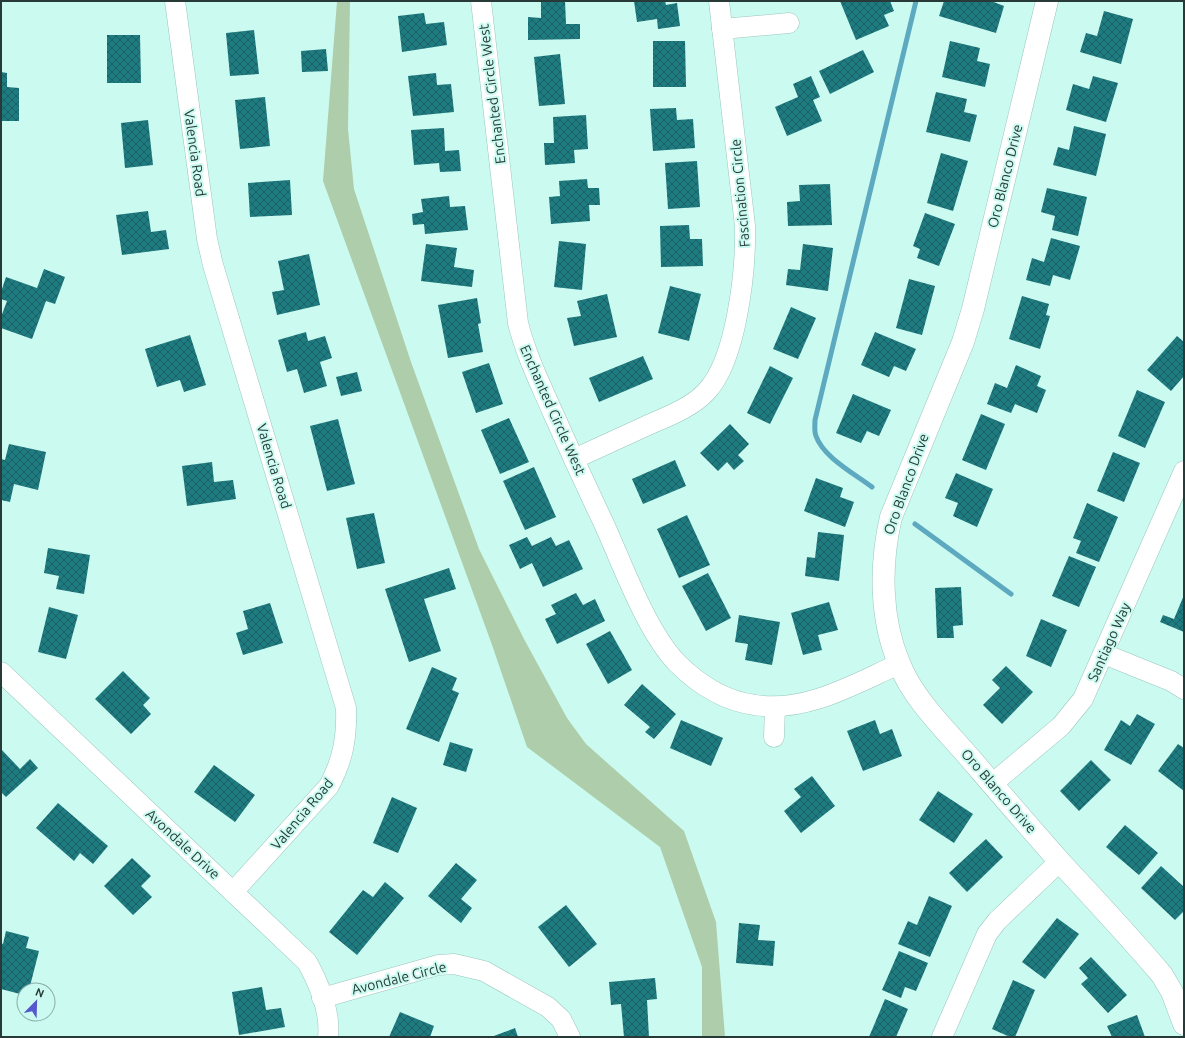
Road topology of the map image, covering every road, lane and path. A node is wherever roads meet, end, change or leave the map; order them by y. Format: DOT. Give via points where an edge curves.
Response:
graph roads {
  1 [pos="175,1"];
  2 [pos="481,1"];
  3 [pos="719,1"];
  4 [pos="1047,1"];
  5 [pos="789,23"];
  6 [pos="722,30"];
  7 [pos="574,459"];
  8 [pos="1184,470"];
  9 [pos="1104,654"];
  10 [pos="899,664"];
  11 [pos="1,672"];
  12 [pos="1184,689"];
  13 [pos="775,707"];
  14 [pos="774,737"];
  15 [pos="992,784"];
  16 [pos="1060,861"];
  17 [pos="233,892"];
  18 [pos="322,998"];
  19 [pos="1184,1024"];
  20 [pos="328,1037"];
  21 [pos="570,1037"];
  22 [pos="942,1037"];
  1 -- 17 [label="street, Valencia Road" via="211,259 346,708 345,746 339,768 329,786"];
  2 -- 7 [label="street, Enchanted Circle West" via="518,323 529,360"];
  3 -- 6 [label="street, Fascination Circle"];
  4 -- 10 [label="street, Oro Blanco Drive" via="963,342 897,502 886,541 886,614"];
  5 -- 6 [label="street"];
  6 -- 7 [label="street, Fascination Circle" via="746,249 741,294 728,352 719,374 706,392 690,404"];
  7 -- 13 [label="street, Enchanted Circle West" via="646,615 660,642 676,662 714,693 754,705"];
  8 -- 9 [label="street, Santiago Way"];
  9 -- 12 [label="street" via="1171,681"];
  9 -- 15 [label="street, Santiago Way" via="1074,713"];
  10 -- 13 [label="street, Enchanted Circle West" via="821,698 796,705"];
  10 -- 15 [label="street, Oro Blanco Drive" via="911,687"];
  11 -- 17 [label="street, Avondale Drive"];
  13 -- 14 [label="street"];
  15 -- 16 [label="street, Oro Blanco Drive"];
  16 -- 19 [label="street, Oro Blanco Drive" via="1162,975 1172,992"];
  16 -- 22 [label="street" via="997,921 987,934"];
  17 -- 18 [label="street, Avondale Drive" via="307,962 317,980"];
  18 -- 20 [label="street, Avondale Drive" via="328,1018"];
  18 -- 21 [label="street, Avondale Circle" via="438,965 454,964 484,972 548,1008 561,1019"];
}
